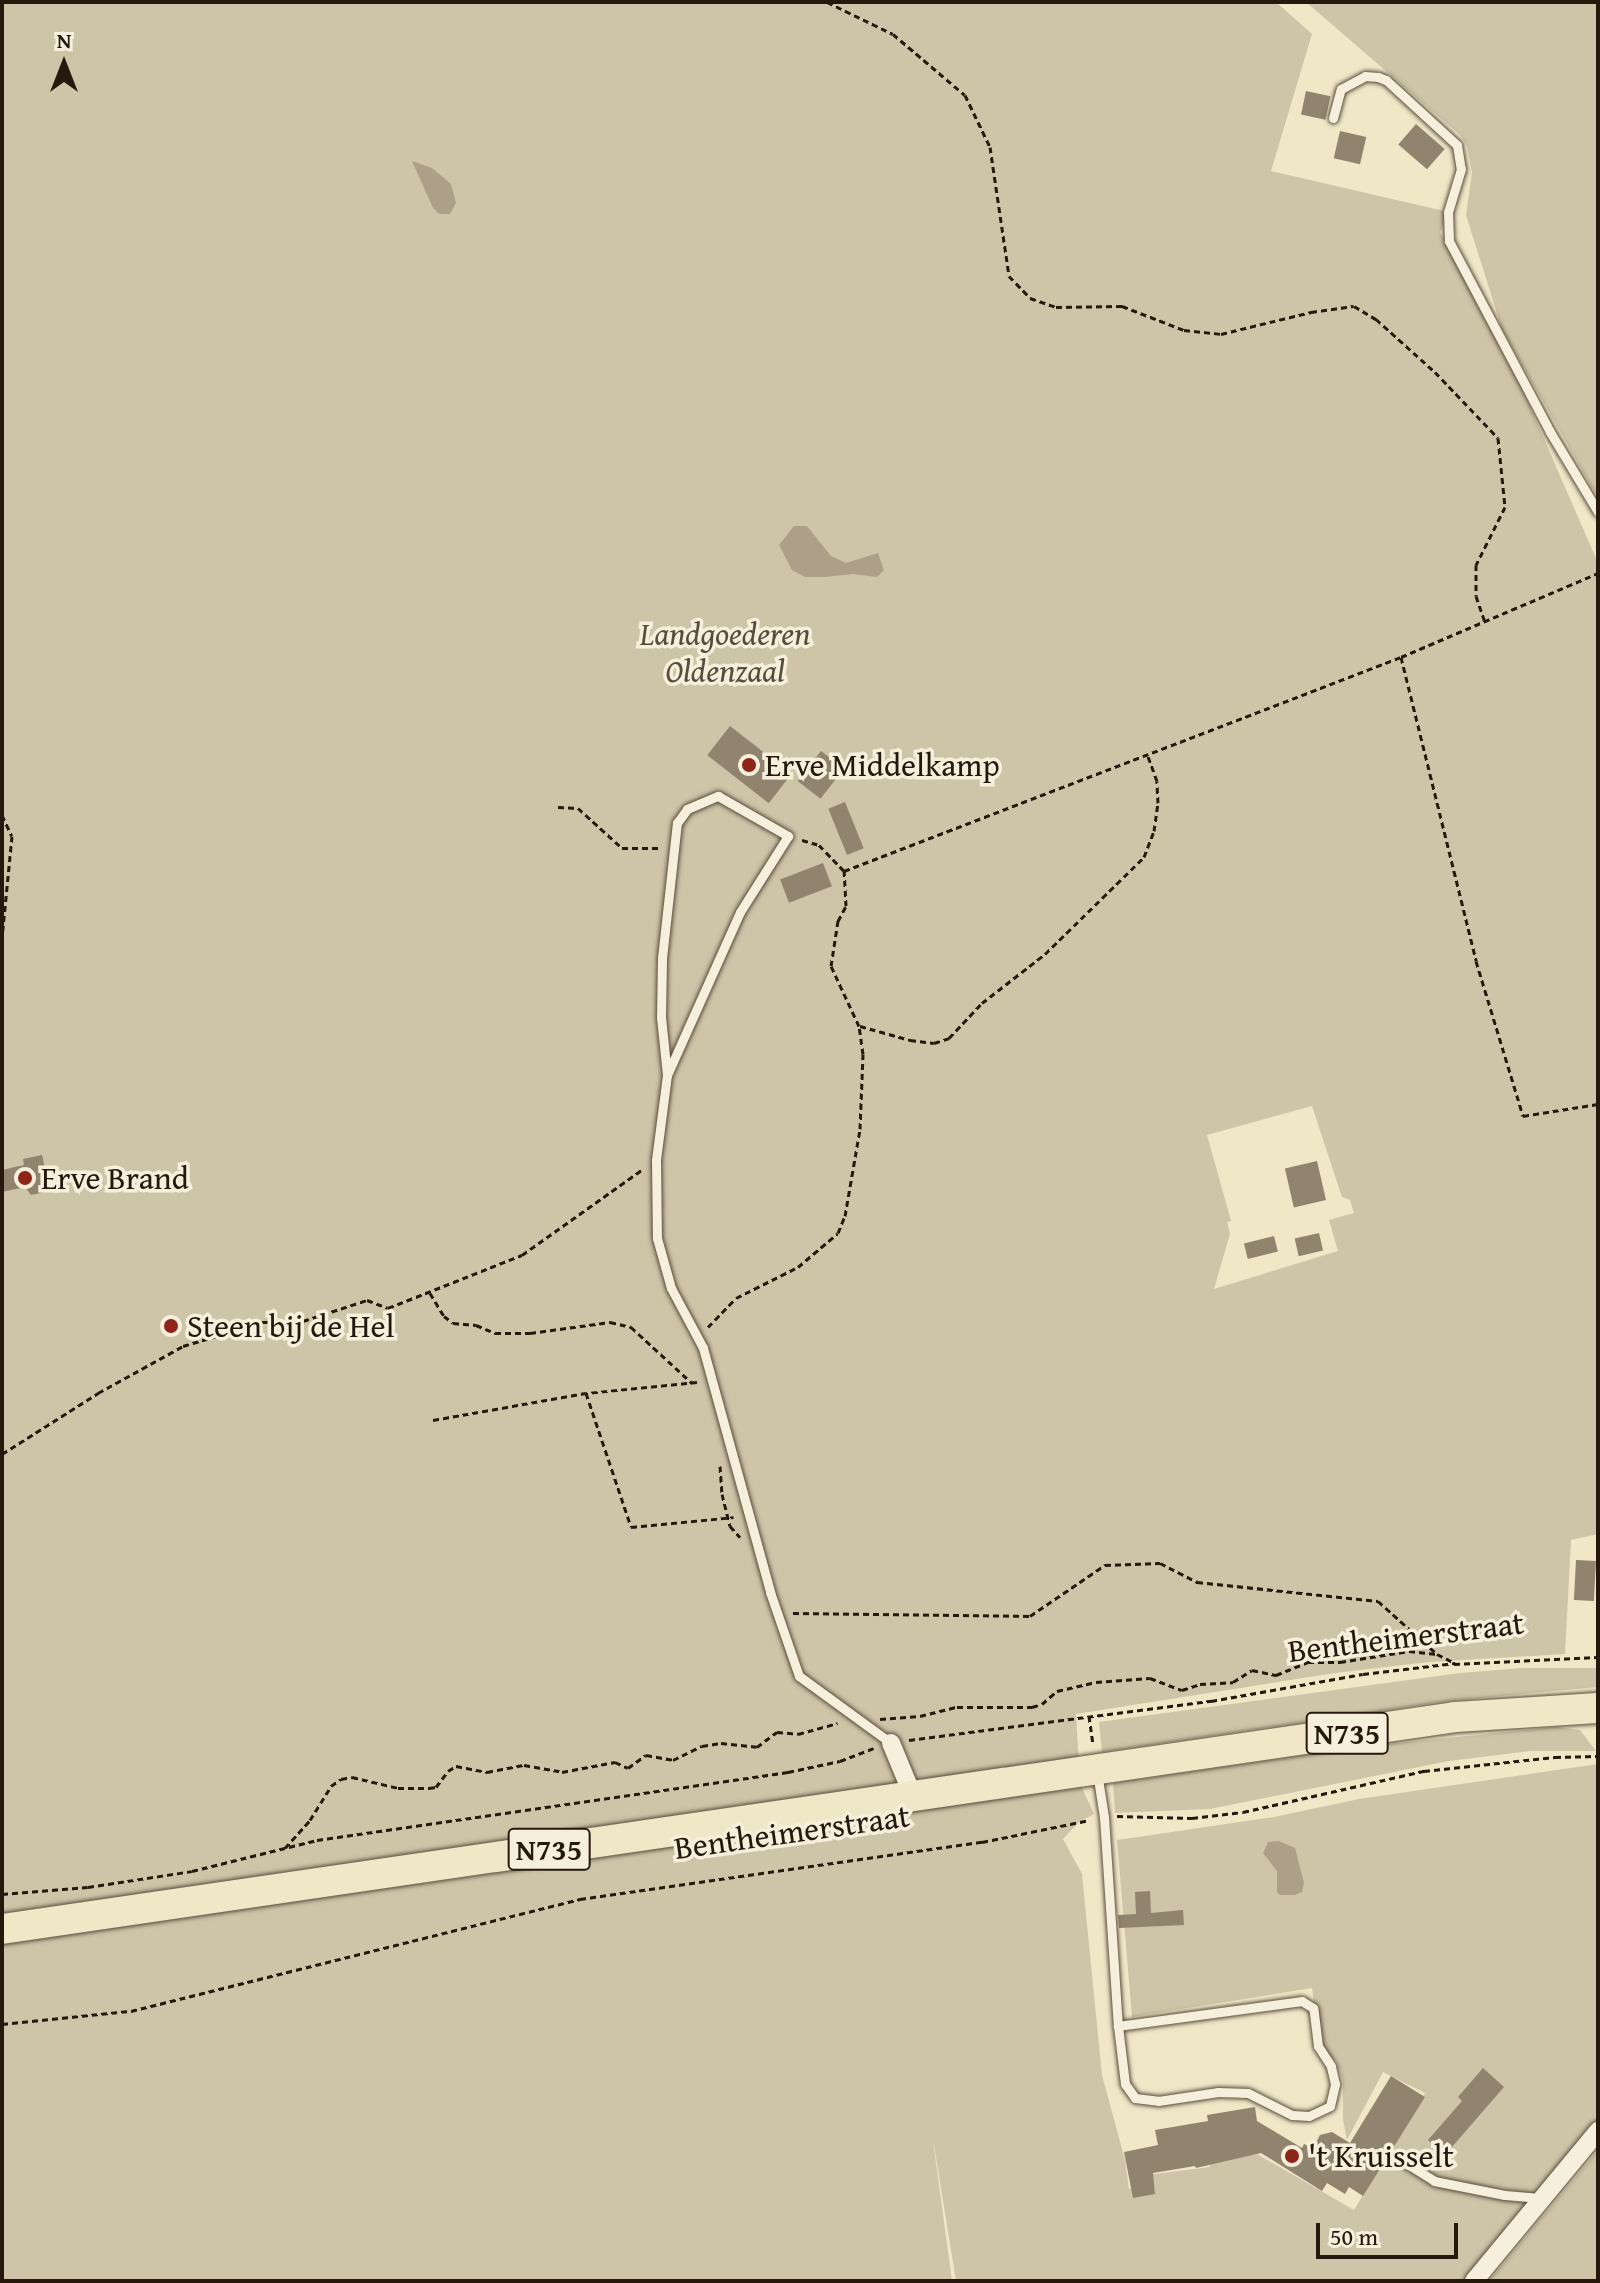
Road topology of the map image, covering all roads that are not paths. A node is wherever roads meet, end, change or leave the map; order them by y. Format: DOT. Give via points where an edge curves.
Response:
graph roads {
  1 [pos="1333,118"];
  2 [pos="1598,512"];
  3 [pos="667,1075"];
  4 [pos="1598,1708"];
  5 [pos="891,1743"];
  6 [pos="1096,1770"];
  7 [pos="913,1796"];
  8 [pos="2,1929"];
  9 [pos="1118,2026"];
  10 [pos="1598,2131"];
  11 [pos="1401,2160"];
  12 [pos="1543,2198"];
  13 [pos="1474,2281"];
  1 -- 2 [label="lane" via="1341,89 1365,76 1378,77 1457,145 1461,169 1448,212 1449,241"];
  3 -- 3 [label="lane" via="662,958 677,823 687,809 718,796 788,836 740,912"];
  3 -- 5 [label="lane" via="656,1160 662,1262 703,1348 777,1613 799,1676"];
  4 -- 6 [label="main road, Bentheimerstraat / N735" via="1455,1717"];
  5 -- 7 [label="street, Bentheimerstraat"];
  6 -- 7 [label="main road, Bentheimerstraat / N735"];
  6 -- 9 [label="lane"];
  7 -- 8 [label="main road, Bentheimerstraat / N735"];
  9 -- 9 [label="lane" via="1125,2084 1135,2098 1158,2101 1248,2093 1292,2115 1309,2116 1330,2106 1335,2084 1331,2066 1318,2046 1313,2008 1302,2001"];
  10 -- 12 [label="street"];
  11 -- 12 [label="lane" via="1434,2181"];
  12 -- 13 [label="street"];
}
